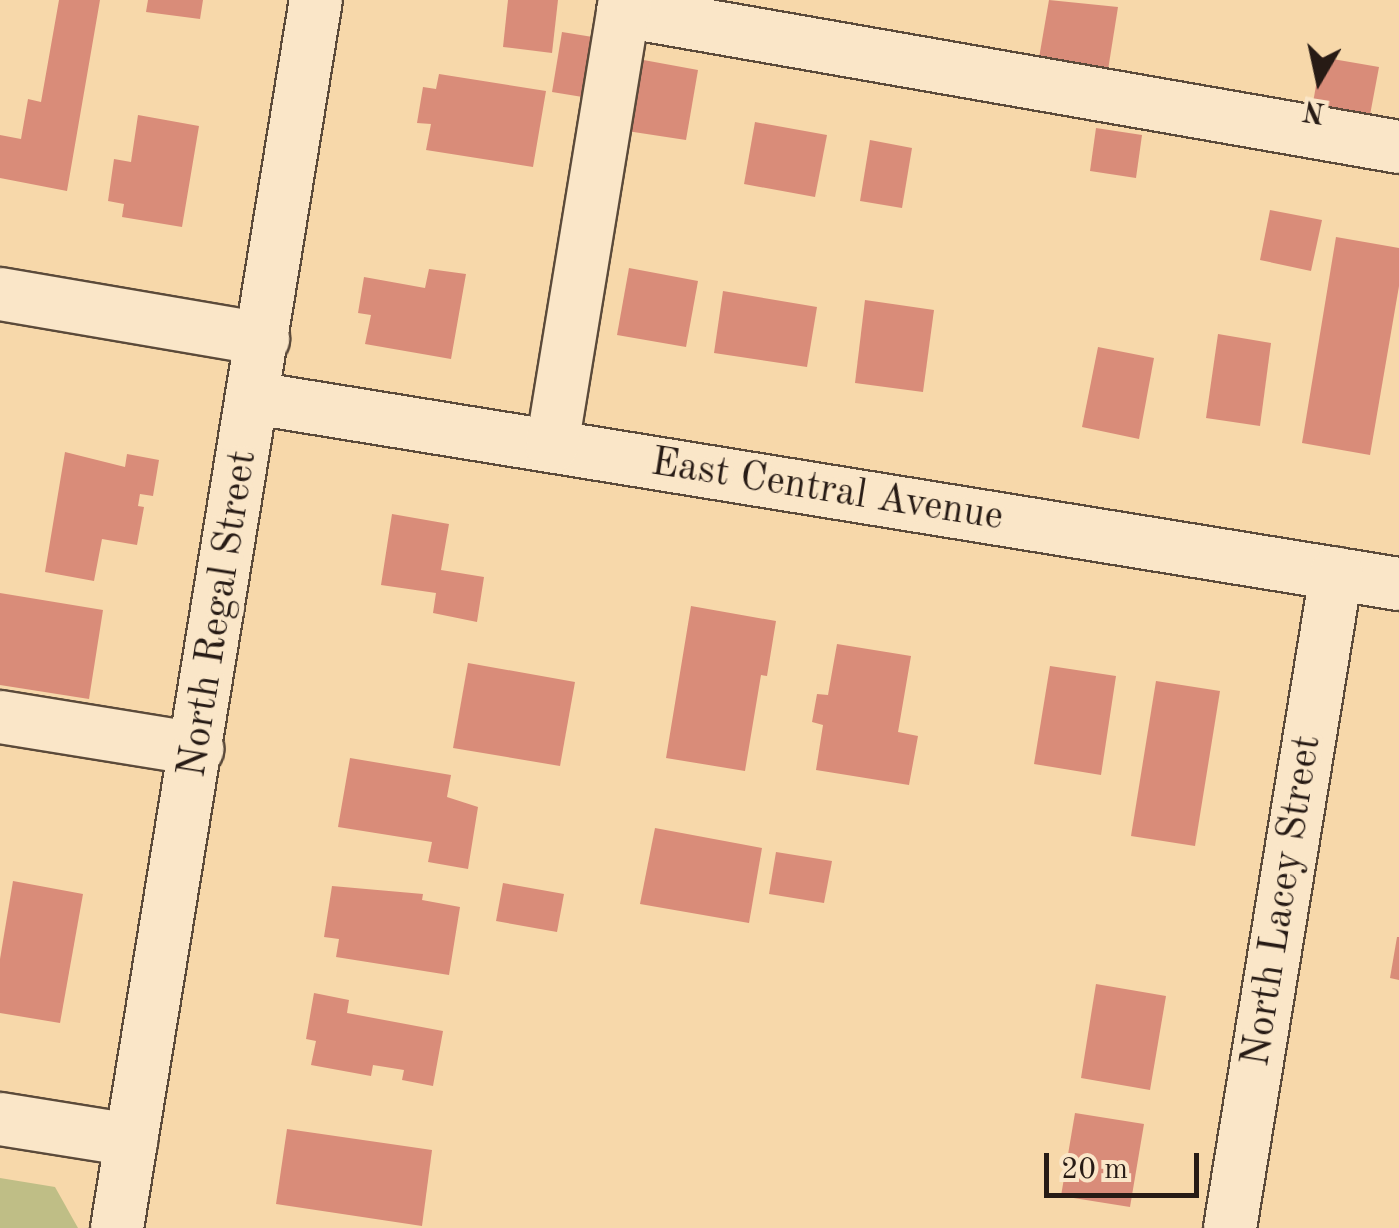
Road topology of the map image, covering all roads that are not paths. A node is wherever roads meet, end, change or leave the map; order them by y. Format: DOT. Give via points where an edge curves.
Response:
graph roads {
  1 [pos="316,0"];
  2 [pos="624,6"];
  3 [pos="1399,146"];
  4 [pos="0,294"];
  5 [pos="264,339"];
  6 [pos="254,398"];
  7 [pos="552,446"];
  8 [pos="1336,574"];
  9 [pos="1399,584"];
  10 [pos="0,718"];
  11 [pos="197,748"];
  12 [pos="0,1119"];
  13 [pos="131,1140"];
  14 [pos="117,1228"];
  15 [pos="1230,1228"];
  1 -- 5 [label="street, North Regal Street"];
  2 -- 3 [label="street"];
  2 -- 7 [label="street"];
  4 -- 5 [label="street"];
  5 -- 6 [label="street, North Regal Street"];
  6 -- 7 [label="street, East Central Avenue"];
  6 -- 11 [label="street, North Regal Street"];
  7 -- 8 [label="street, East Central Avenue"];
  8 -- 9 [label="street, East Central Avenue"];
  8 -- 15 [label="street, North Lacey Street"];
  10 -- 11 [label="street"];
  11 -- 13 [label="street, North Regal Street"];
  12 -- 13 [label="street"];
  13 -- 14 [label="street, North Regal Street"];
}
